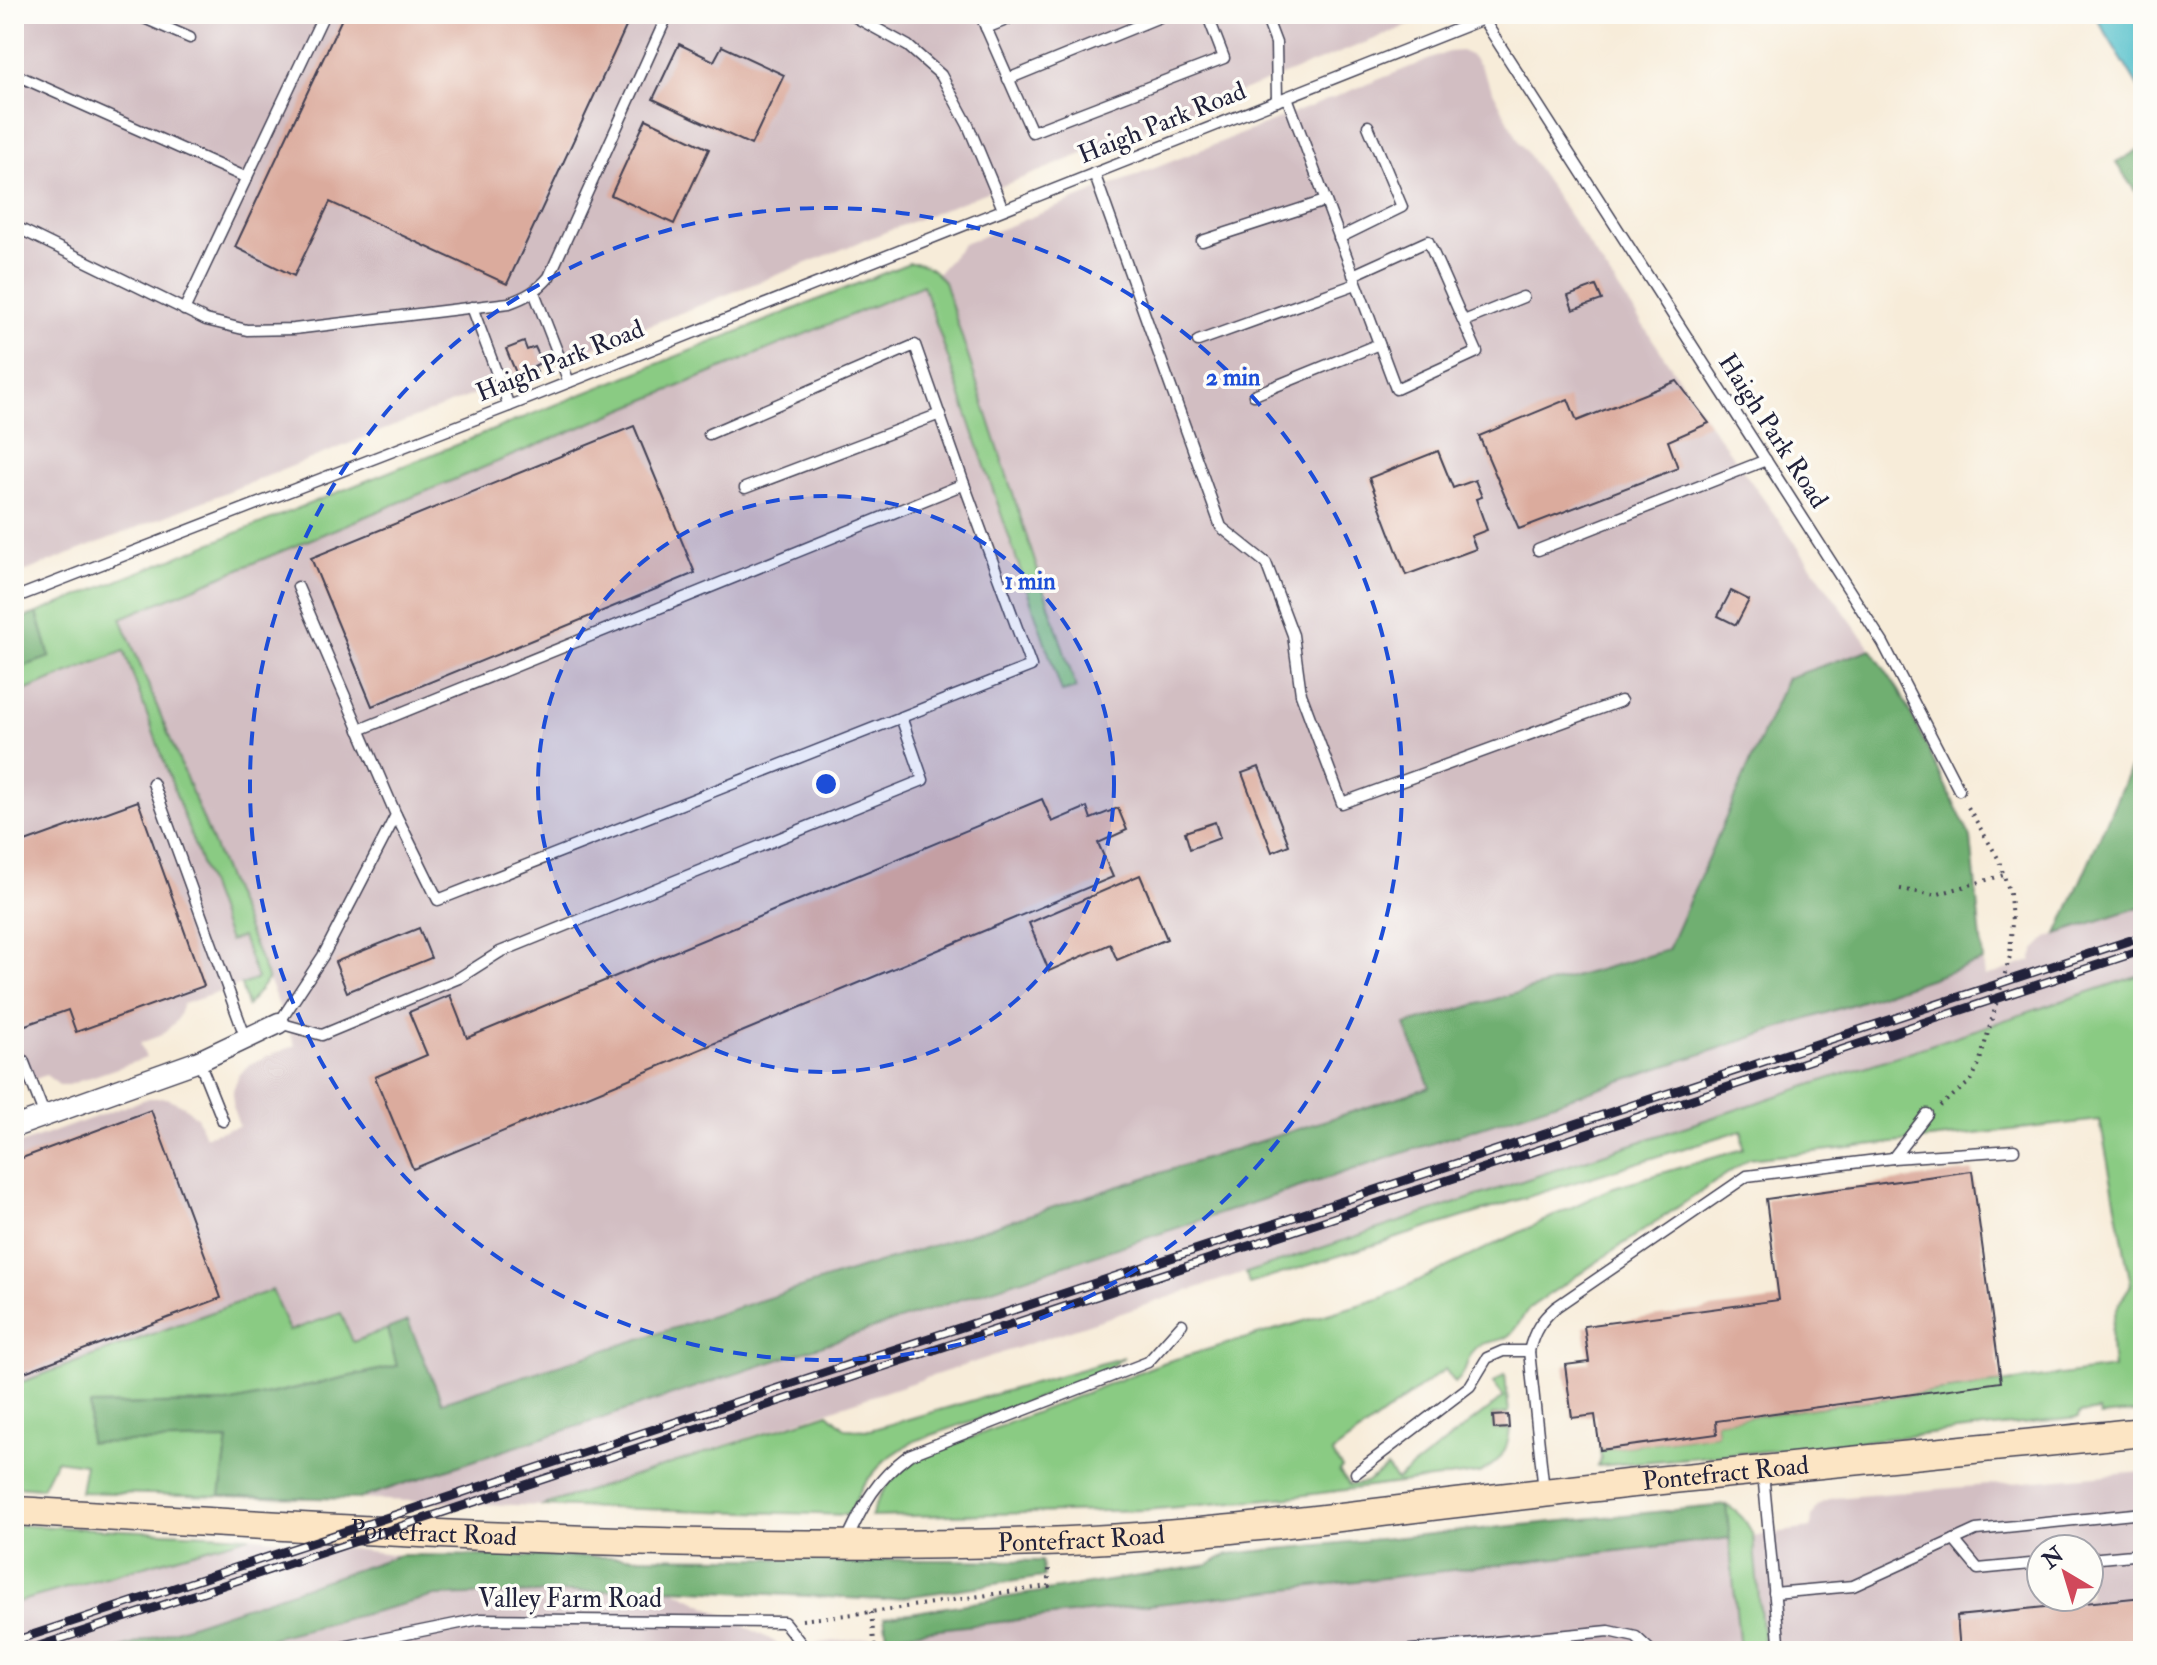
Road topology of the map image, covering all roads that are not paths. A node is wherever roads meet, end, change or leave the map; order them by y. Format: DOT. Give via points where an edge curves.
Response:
graph roads {
  1 [pos="135,14"];
  2 [pos="324,14"];
  3 [pos="668,14"];
  4 [pos="850,14"];
  5 [pos="980,14"];
  6 [pos="1021,14"];
  7 [pos="1167,14"];
  8 [pos="1265,14"];
  9 [pos="1502,14"];
  10 [pos="1207,16"];
  11 [pos="1483,19"];
  12 [pos="986,28"];
  13 [pos="190,38"];
  14 [pos="14,74"];
  15 [pos="1008,79"];
  16 [pos="1282,99"];
  17 [pos="1368,126"];
  18 [pos="1094,173"];
  19 [pos="247,178"];
  20 [pos="1325,201"];
  21 [pos="1003,209"];
  22 [pos="14,226"];
  23 [pos="1339,238"];
  24 [pos="1202,241"];
  25 [pos="1355,280"];
  26 [pos="534,292"];
  27 [pos="1523,297"];
  28 [pos="472,307"];
  29 [pos="184,310"];
  30 [pos="1464,321"];
  31 [pos="1198,341"];
  32 [pos="1379,344"];
  33 [pos="569,382"];
  34 [pos="1254,395"];
  35 [pos="509,406"];
  36 [pos="940,414"];
  37 [pos="709,434"];
  38 [pos="1766,460"];
  39 [pos="964,484"];
  40 [pos="745,488"];
  41 [pos="1538,550"];
  42 [pos="298,587"];
  43 [pos="14,598"];
  44 [pos="1621,701"];
  45 [pos="901,717"];
  46 [pos="359,730"];
  47 [pos="153,783"];
  48 [pos="1959,790"];
  49 [pos="396,815"];
  50 [pos="279,1023"];
  51 [pos="246,1039"];
  52 [pos="23,1060"];
  53 [pos="199,1061"];
  54 [pos="1927,1114"];
  55 [pos="45,1116"];
  56 [pos="223,1121"];
  57 [pos="14,1127"];
  58 [pos="2014,1150"];
  59 [pos="1893,1158"];
  60 [pos="1182,1324"];
  61 [pos="1529,1351"];
  62 [pos="2143,1432"];
  63 [pos="1762,1471"];
  64 [pos="1356,1473"];
  65 [pos="1544,1493"];
  66 [pos="14,1511"];
  67 [pos="2143,1513"];
  68 [pos="1954,1540"];
  69 [pos="845,1545"];
  70 [pos="2143,1554"];
  71 [pos="2105,1558"];
  72 [pos="2025,1565"];
  73 [pos="1774,1593"];
  74 [pos="323,1651"];
  75 [pos="807,1651"];
  76 [pos="1402,1651"];
  77 [pos="1651,1651"];
  78 [pos="1780,1651"];
  1 -- 13 [label="lane"];
  2 -- 19 [label="lane"];
  3 -- 26 [label="lane" via="549,277"];
  4 -- 21 [label="lane" via="908,46 941,75"];
  5 -- 12 [label="lane"];
  6 -- 12 [label="lane"];
  7 -- 15 [label="lane"];
  8 -- 16 [label="lane" via="1276,43"];
  9 -- 11 [label="lane"];
  10 -- 15 [label="lane" via="1224,58 1032,132"];
  11 -- 16 [label="lane, Haigh Park Road"];
  11 -- 38 [label="lane, Haigh Park Road"];
  12 -- 15 [label="lane"];
  14 -- 19 [label="lane"];
  16 -- 18 [label="lane, Haigh Park Road"];
  16 -- 20 [label="lane"];
  17 -- 23 [label="lane" via="1402,207"];
  18 -- 21 [label="lane, Haigh Park Road"];
  18 -- 44 [label="lane" via="1221,527 1266,563 1293,635 1301,694 1342,803"];
  19 -- 29 [label="lane"];
  20 -- 23 [label="lane"];
  20 -- 24 [label="lane"];
  21 -- 33 [label="lane, Haigh Park Road"];
  22 -- 29 [label="lane"];
  23 -- 25 [label="lane"];
  25 -- 30 [label="lane" via="1428,241"];
  25 -- 31 [label="lane"];
  25 -- 32 [label="lane"];
  26 -- 28 [label="lane" via="509,303"];
  26 -- 33 [label="lane"];
  27 -- 30 [label="lane"];
  28 -- 29 [label="lane" via="263,330 206,320"];
  28 -- 35 [label="lane"];
  30 -- 32 [label="lane" via="1477,352 1396,389"];
  32 -- 34 [label="lane"];
  33 -- 35 [label="lane, Haigh Park Road"];
  35 -- 43 [label="lane, Haigh Park Road"];
  36 -- 37 [label="lane" via="915,345"];
  36 -- 39 [label="lane"];
  36 -- 40 [label="lane"];
  38 -- 41 [label="lane"];
  38 -- 48 [label="lane, Haigh Park Road" via="1883,643"];
  39 -- 45 [label="lane" via="1031,666"];
  39 -- 46 [label="lane"];
  42 -- 46 [label="lane"];
  45 -- 49 [label="lane" via="438,900"];
  45 -- 50 [label="lane" via="923,780 500,952 459,978 322,1035"];
  46 -- 49 [label="lane"];
  47 -- 51 [label="lane"];
  49 -- 50 [label="lane" via="323,956"];
  50 -- 51 [label="street"];
  51 -- 53 [label="street"];
  52 -- 55 [label="lane"];
  53 -- 55 [label="street"];
  53 -- 56 [label="lane"];
  54 -- 59 [label="lane"];
  55 -- 57 [label="street"];
  58 -- 59 [label="lane"];
  59 -- 61 [label="lane" via="1747,1176 1541,1319"];
  60 -- 69 [label="lane" via="1148,1362 909,1455 867,1498"];
  61 -- 64 [label="lane" via="1503,1351 1487,1358 1470,1386"];
  61 -- 65 [label="lane"];
  62 -- 63 [label="main road, Pontefract Road"];
  63 -- 65 [label="main road, Pontefract Road"];
  63 -- 73 [label="lane"];
  65 -- 69 [label="main road, Pontefract Road" via="1208,1531 1047,1542"];
  66 -- 69 [label="main road, Pontefract Road" via="564,1538"];
  67 -- 68 [label="lane" via="1976,1530"];
  68 -- 72 [label="lane" via="1978,1569"];
  68 -- 73 [label="lane" via="1853,1586"];
  70 -- 71 [label="lane"];
  73 -- 78 [label="lane"];
  74 -- 75 [label="lane, Valley Farm Road" via="480,1619 784,1622"];
  76 -- 77 [label="lane" via="1609,1631 1636,1637"];
}
